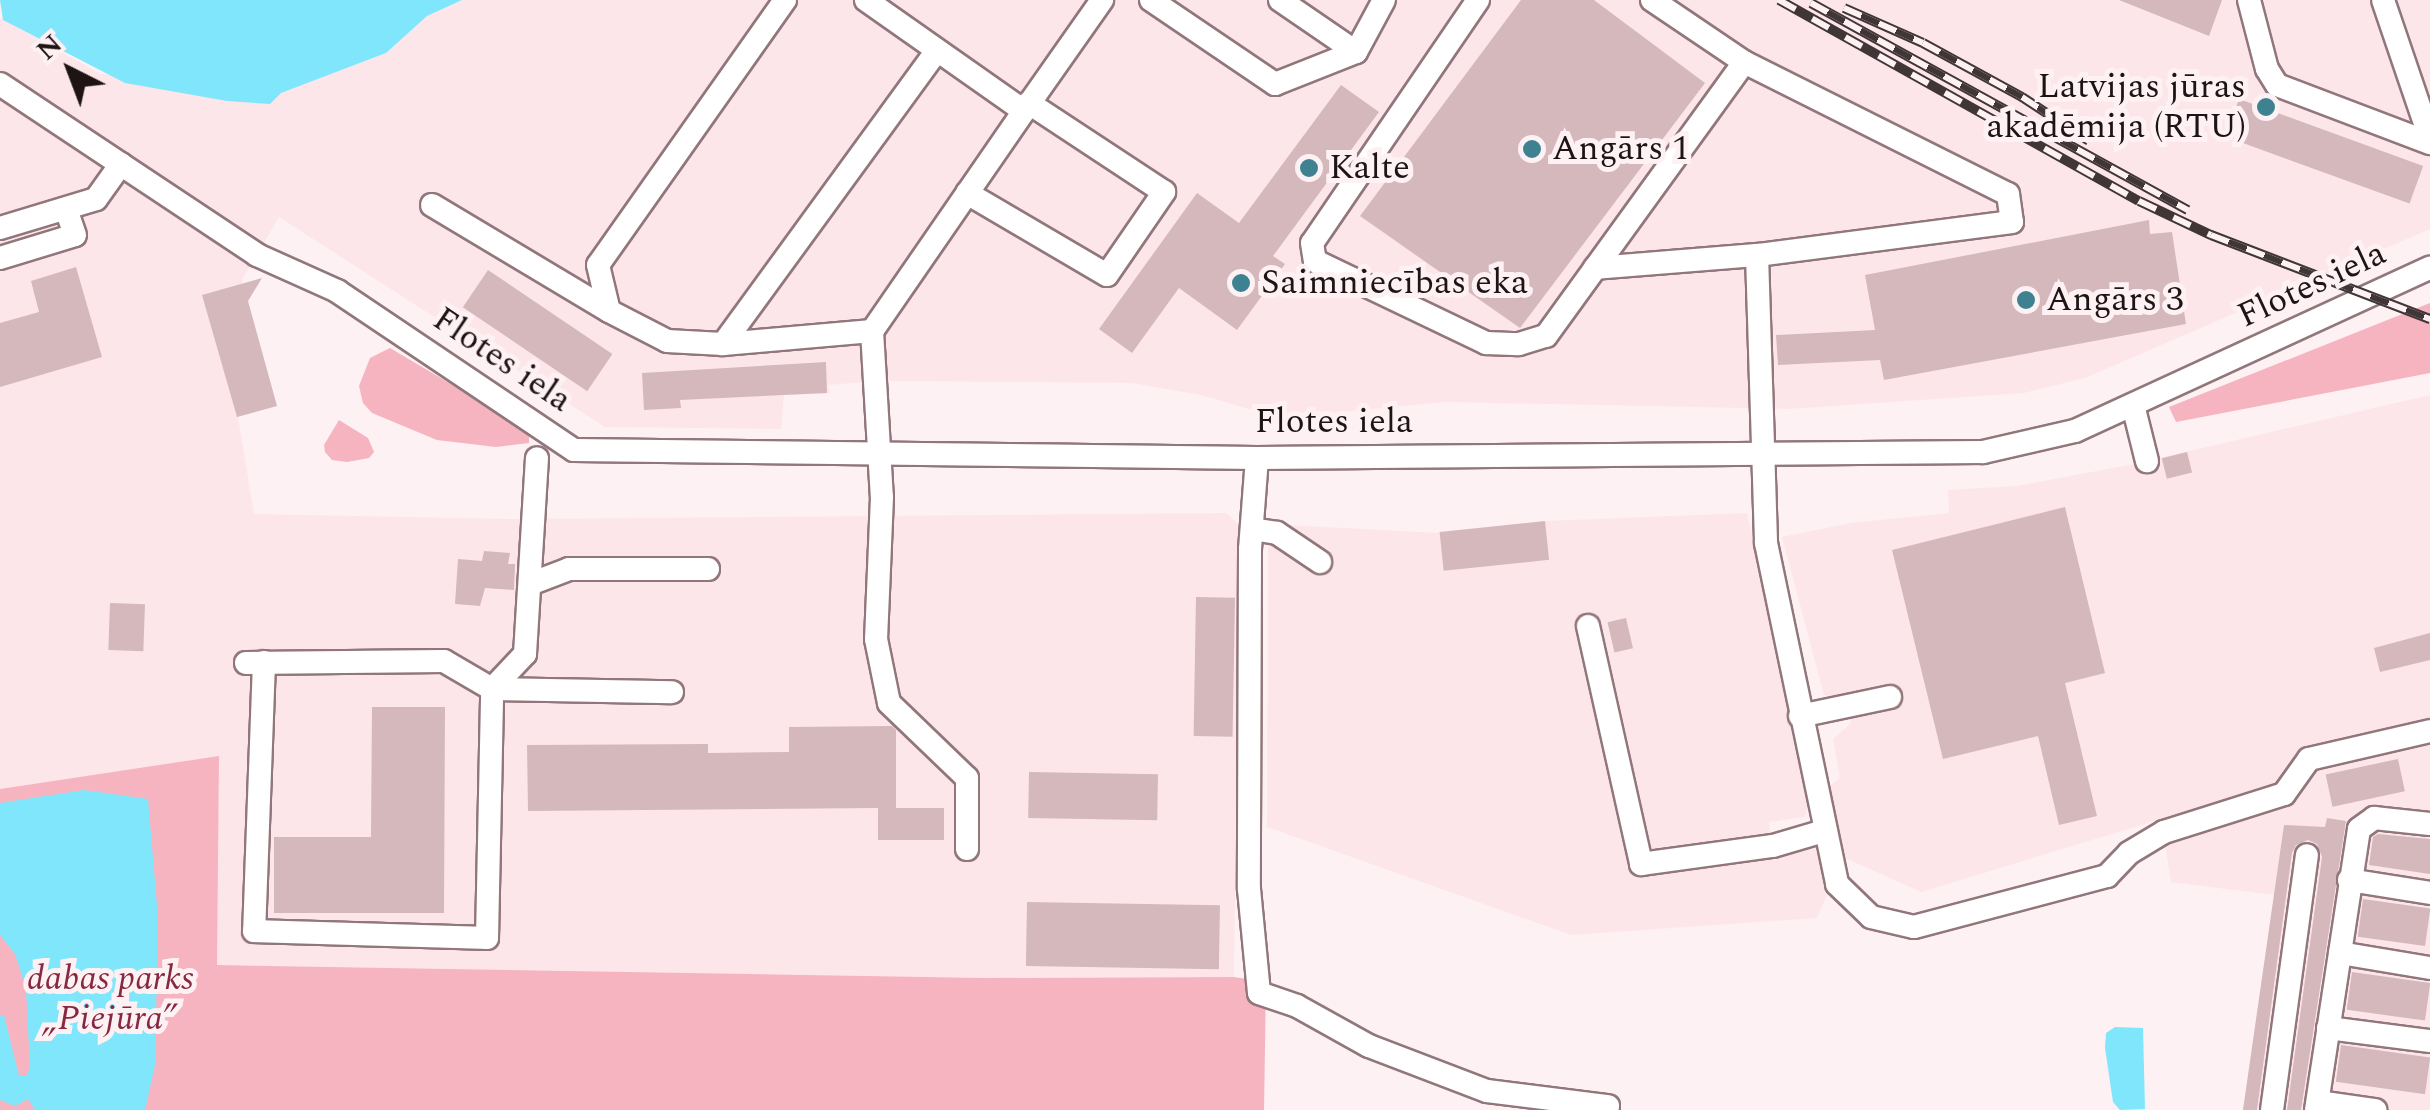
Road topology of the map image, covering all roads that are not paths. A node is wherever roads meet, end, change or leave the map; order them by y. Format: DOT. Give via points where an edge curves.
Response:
graph roads {
  1 [pos="785,0"];
  2 [pos="866,0"];
  3 [pos="1102,0"];
  4 [pos="1152,0"];
  5 [pos="1280,0"];
  6 [pos="1384,0"];
  7 [pos="1478,0"];
  8 [pos="1652,0"];
  9 [pos="2250,0"];
  10 [pos="2383,0"];
  11 [pos="937,51"];
  12 [pos="1356,52"];
  13 [pos="1744,62"];
  14 [pos="0,84"];
  15 [pos="1026,107"];
  16 [pos="2430,141"];
  17 [pos="121,164"];
  18 [pos="967,193"];
  19 [pos="432,205"];
  20 [pos="66,209"];
  21 [pos="0,228"];
  22 [pos="1757,255"];
  23 [pos="0,258"];
  24 [pos="1595,268"];
  25 [pos="2430,268"];
  26 [pos="609,311"];
  27 [pos="872,331"];
  28 [pos="723,344"];
  29 [pos="2133,405"];
  30 [pos="878,454"];
  31 [pos="1762,456"];
  32 [pos="537,458"];
  33 [pos="1257,458"];
  34 [pos="2147,461"];
  35 [pos="1252,529"];
  36 [pos="1320,562"];
  37 [pos="708,569"];
  38 [pos="530,584"];
  39 [pos="1588,626"];
  40 [pos="492,689"];
  41 [pos="672,692"];
  42 [pos="1890,697"];
  43 [pos="1800,716"];
  44 [pos="2430,731"];
  45 [pos="2430,824"];
  46 [pos="1824,831"];
  47 [pos="966,850"];
  48 [pos="2307,855"];
  49 [pos="2349,880"];
  50 [pos="2430,893"];
  51 [pos="2340,953"];
  52 [pos="2430,968"];
  53 [pos="2328,1028"];
  54 [pos="2430,1041"];
  55 [pos="1608,1106"];
  56 [pos="2317,1106"];
  57 [pos="2272,1110"];
  58 [pos="2375,1110"];
  1 -- 26 [label="street" via="598,265"];
  2 -- 11 [label="street"];
  3 -- 15 [label="street"];
  4 -- 12 [label="street" via="1275,84"];
  5 -- 12 [label="street"];
  6 -- 12 [label="street"];
  7 -- 24 [label="street" via="1312,242 1314,261 1486,343 1519,344 1546,336"];
  8 -- 13 [label="street"];
  9 -- 16 [label="street" via="2277,84"];
  10 -- 16 [label="street"];
  11 -- 15 [label="street"];
  11 -- 28 [label="street"];
  13 -- 22 [label="street" via="2008,194 2012,222"];
  13 -- 24 [label="street"];
  14 -- 17 [label="street, Flotes iela"];
  15 -- 18 [label="street"];
  15 -- 18 [label="street" via="1164,192 1107,275"];
  17 -- 20 [label="street" via="96,200"];
  17 -- 30 [label="street, Flotes iela" via="256,255 337,291 574,450"];
  18 -- 27 [label="street"];
  19 -- 26 [label="street"];
  20 -- 21 [label="street"];
  20 -- 23 [label="street" via="75,234"];
  22 -- 24 [label="street"];
  22 -- 31 [label="street"];
  25 -- 29 [label="street, Flotes iela"];
  26 -- 28 [label="street" via="667,341"];
  27 -- 28 [label="street"];
  27 -- 30 [label="street"];
  29 -- 31 [label="street, Flotes iela" via="2074,432 1983,452"];
  29 -- 34 [label="street"];
  30 -- 33 [label="street, Flotes iela"];
  30 -- 47 [label="street" via="876,640 890,703 968,778"];
  31 -- 33 [label="street, Flotes iela"];
  31 -- 43 [label="street" via="1766,542"];
  32 -- 38 [label="street"];
  33 -- 35 [label="street"];
  35 -- 36 [label="street" via="1277,533"];
  35 -- 55 [label="street" via="1249,889 1258,993 1297,1006 1369,1046 1487,1091"];
  37 -- 38 [label="street" via="569,570"];
  38 -- 40 [label="street" via="525,654"];
  39 -- 46 [label="street" via="1641,864 1773,846"];
  40 -- 40 [label="street" via="444,661 255,662 254,930 487,938"];
  40 -- 41 [label="street"];
  42 -- 43 [label="street"];
  43 -- 46 [label="street"];
  44 -- 46 [label="street" via="2308,760 2284,794 2164,832 2129,852 2108,876 1914,927 1871,917 1838,884"];
  45 -- 49 [label="street" via="2374,818 2359,829"];
  48 -- 57 [label="street"];
  49 -- 50 [label="street"];
  49 -- 51 [label="street"];
  51 -- 52 [label="street"];
  51 -- 53 [label="street"];
  53 -- 54 [label="street"];
  53 -- 56 [label="street"];
  56 -- 58 [label="street"];
}
